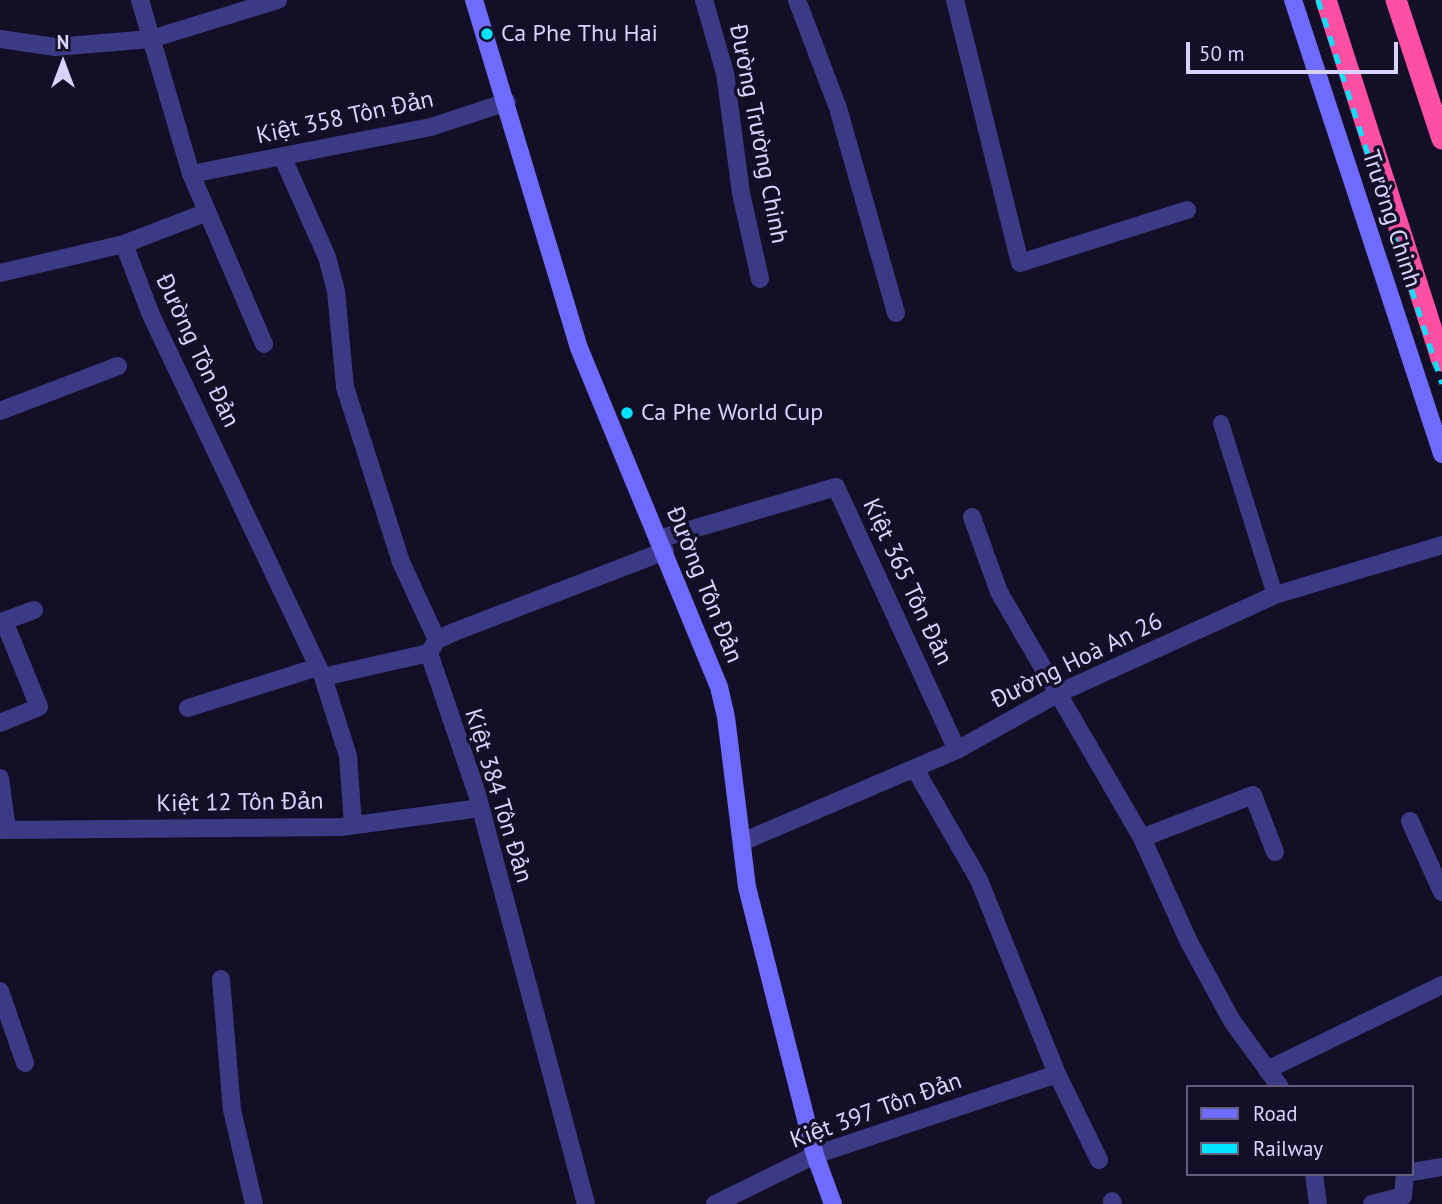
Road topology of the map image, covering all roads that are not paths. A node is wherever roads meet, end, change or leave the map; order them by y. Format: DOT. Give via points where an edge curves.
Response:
graph roads {
  1 [pos="140,0"];
  2 [pos="278,0"];
  3 [pos="474,0"];
  4 [pos="704,0"];
  5 [pos="797,0"];
  6 [pos="955,0"];
  7 [pos="1293,0"];
  8 [pos="1326,0"];
  9 [pos="1396,0"];
  10 [pos="151,38"];
  11 [pos="0,39"];
  12 [pos="507,102"];
  13 [pos="1441,132"];
  14 [pos="282,156"];
  15 [pos="191,174"];
  16 [pos="1187,210"];
  17 [pos="205,213"];
  18 [pos="124,244"];
  19 [pos="0,273"];
  20 [pos="760,279"];
  21 [pos="896,313"];
  22 [pos="264,344"];
  23 [pos="1442,361"];
  24 [pos="118,366"];
  25 [pos="0,411"];
  26 [pos="1221,422"];
  27 [pos="1442,454"];
  28 [pos="972,516"];
  29 [pos="662,545"];
  30 [pos="1442,545"];
  31 [pos="1275,595"];
  32 [pos="34,610"];
  33 [pos="2,622"];
  34 [pos="433,647"];
  35 [pos="321,672"];
  36 [pos="1059,693"];
  37 [pos="188,708"];
  38 [pos="0,723"];
  39 [pos="957,750"];
  40 [pos="915,769"];
  41 [pos="0,778"];
  42 [pos="480,808"];
  43 [pos="1410,821"];
  44 [pos="353,825"];
  45 [pos="3,830"];
  46 [pos="1142,838"];
  47 [pos="742,842"];
  48 [pos="1275,852"];
  49 [pos="1442,892"];
  50 [pos="221,979"];
  51 [pos="1442,985"];
  52 [pos="0,991"];
  53 [pos="25,1063"];
  54 [pos="1267,1070"];
  55 [pos="1057,1073"];
  56 [pos="1278,1085"];
  57 [pos="815,1155"];
  58 [pos="1099,1160"];
  59 [pos="1442,1167"];
  60 [pos="1414,1172"];
  61 [pos="1314,1176"];
  62 [pos="1405,1176"];
  63 [pos="254,1204"];
  64 [pos="586,1204"];
  65 [pos="715,1204"];
  66 [pos="832,1204"];
  67 [pos="1318,1204"];
  68 [pos="1372,1204"];
  1 -- 10 [label="street"];
  2 -- 10 [label="street"];
  3 -- 12 [label="street, Đường Tôn Đản"];
  4 -- 20 [label="street, Đường Trường Chinh" via="724,73 741,193"];
  5 -- 21 [label="street" via="838,108"];
  6 -- 16 [label="street" via="1020,264"];
  7 -- 27 [label="street, Trường Chinh"];
  8 -- 23 [label="highway"];
  9 -- 13 [label="highway"];
  10 -- 11 [label="street" via="55,47"];
  10 -- 15 [label="street"];
  12 -- 14 [label="street, Kiệt 358 Tôn Đản" via="431,127"];
  12 -- 29 [label="street, Đường Tôn Đản" via="575,337"];
  14 -- 15 [label="street, Kiệt 358 Tôn Đản"];
  14 -- 34 [label="street" via="327,257 336,291 345,387"];
  15 -- 17 [label="street"];
  17 -- 18 [label="street"];
  17 -- 22 [label="street"];
  18 -- 19 [label="street"];
  18 -- 35 [label="street, Đường Tôn Đản" via="151,315"];
  24 -- 25 [label="street"];
  26 -- 31 [label="lane"];
  28 -- 36 [label="street" via="999,592"];
  29 -- 34 [label="street"];
  29 -- 39 [label="street, Kiệt 365 Tôn Đản" via="836,486"];
  29 -- 47 [label="street, Đường Tôn Đản" via="719,687"];
  30 -- 31 [label="street, Đường Hoà An 26"];
  31 -- 36 [label="street, Đường Hoà An 26"];
  32 -- 33 [label="street"];
  33 -- 38 [label="street" via="39,707"];
  34 -- 35 [label="street"];
  34 -- 42 [label="street, Kiệt 384 Tôn Đản"];
  35 -- 37 [label="street"];
  35 -- 44 [label="street, Đường Tôn Đản" via="348,756"];
  36 -- 39 [label="street, Đường Hoà An 26"];
  36 -- 46 [label="street"];
  39 -- 40 [label="street, Đường Hoà An 26"];
  40 -- 47 [label="street, Đường Hoà An 26"];
  40 -- 55 [label="street" via="979,880"];
  41 -- 45 [label="street"];
  42 -- 44 [label="street, Kiệt 12 Tôn Đản"];
  42 -- 64 [label="street, Kiệt 384 Tôn Đản"];
  43 -- 49 [label="street"];
  44 -- 45 [label="street, Kiệt 12 Tôn Đản"];
  46 -- 48 [label="street" via="1253,795"];
  46 -- 54 [label="street" via="1231,1021"];
  47 -- 57 [label="street, Đường Tôn Đản" via="756,929"];
  50 -- 63 [label="street" via="232,1110"];
  51 -- 54 [label="street"];
  52 -- 53 [label="street"];
  54 -- 56 [label="street"];
  55 -- 57 [label="street, Kiệt 397 Tôn Đản"];
  55 -- 58 [label="street"];
  57 -- 65 [label="street, Kiệt 397 Tôn Đản"];
  57 -- 66 [label="street, Đường Tôn Đản"];
  59 -- 60 [label="street"];
  61 -- 67 [label="street"];
  62 -- 68 [label="street" via="1403,1196"];
}
